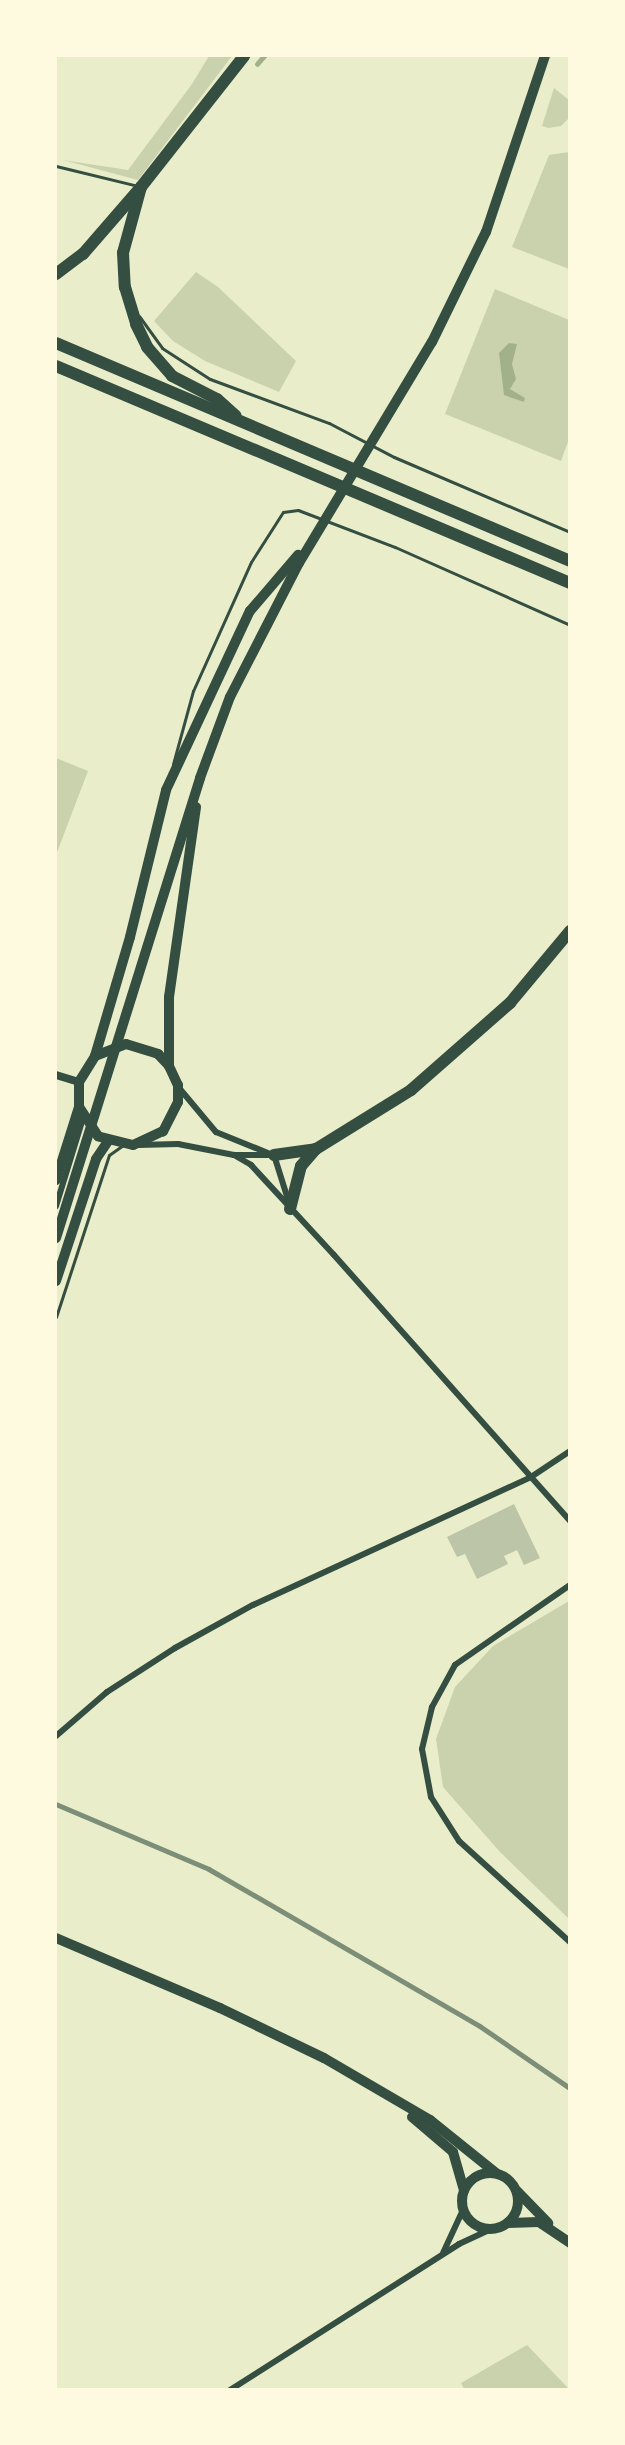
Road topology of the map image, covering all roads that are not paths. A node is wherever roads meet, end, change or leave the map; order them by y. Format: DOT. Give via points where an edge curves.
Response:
graph roads {
  1 [pos="244,56"];
  2 [pos="545,56"];
  3 [pos="56,166"];
  4 [pos="141,187"];
  5 [pos="56,274"];
  6 [pos="128,299"];
  7 [pos="56,344"];
  8 [pos="56,366"];
  9 [pos="244,423"];
  10 [pos="570,532"];
  11 [pos="318,533"];
  12 [pos="570,561"];
  13 [pos="570,583"];
  14 [pos="570,625"];
  15 [pos="200,778"];
  16 [pos="166,790"];
  17 [pos="570,931"];
  18 [pos="95,1056"];
  19 [pos="170,1065"];
  20 [pos="56,1075"];
  21 [pos="79,1082"];
  22 [pos="178,1085"];
  23 [pos="79,1107"];
  24 [pos="83,1118"];
  25 [pos="108,1141"];
  26 [pos="128,1145"];
  27 [pos="316,1149"];
  28 [pos="234,1155"];
  29 [pos="274,1155"];
  30 [pos="56,1180"];
  31 [pos="56,1206"];
  32 [pos="290,1209"];
  33 [pos="56,1238"];
  34 [pos="56,1281"];
  35 [pos="56,1317"];
  36 [pos="570,1450"];
  37 [pos="531,1477"];
  38 [pos="570,1521"];
  39 [pos="570,1585"];
  40 [pos="56,1736"];
  41 [pos="56,1938"];
  42 [pos="570,1942"];
  43 [pos="392,2099"];
  44 [pos="496,2174"];
  45 [pos="464,2190"];
  46 [pos="516,2190"];
  47 [pos="463,2210"];
  48 [pos="508,2223"];
  49 [pos="552,2228"];
  50 [pos="491,2229"];
  51 [pos="570,2243"];
  52 [pos="442,2256"];
  53 [pos="230,2390"];
  1 -- 4 [label="highway"];
  2 -- 11 [label="main road" via="486,232 432,342"];
  3 -- 4 [label="lane"];
  4 -- 5 [label="highway" via="83,254"];
  4 -- 6 [label="highway" via="124,240"];
  6 -- 9 [label="highway" via="141,336 160,364 180,382 217,399"];
  6 -- 10 [label="lane" via="153,338 173,357 210,379 329,423 394,457"];
  7 -- 9 [label="highway"];
  8 -- 13 [label="highway"];
  9 -- 12 [label="highway"];
  11 -- 15 [label="main road" via="244,666"];
  11 -- 16 [label="main road" via="250,611"];
  14 -- 16 [label="lane" via="298,510 279,516 251,562 193,691"];
  15 -- 19 [label="main road" via="169,997"];
  15 -- 33 [label="main road"];
  16 -- 18 [label="main road" via="130,937"];
  17 -- 27 [label="highway" via="510,1003 462,1049 411,1090"];
  18 -- 19 [label="main road" via="118,1046 143,1046"];
  18 -- 21 [label="main road"];
  19 -- 22 [label="main road"];
  20 -- 21 [label="street"];
  21 -- 23 [label="main road"];
  22 -- 26 [label="main road" via="173,1118 149,1141"];
  22 -- 29 [label="street" via="216,1132"];
  23 -- 24 [label="main road"];
  23 -- 30 [label="main road"];
  24 -- 25 [label="main road"];
  24 -- 31 [label="street"];
  25 -- 26 [label="main road"];
  25 -- 34 [label="main road" via="96,1159"];
  26 -- 28 [label="street" via="178,1144"];
  26 -- 35 [label="lane" via="110,1155"];
  27 -- 29 [label="highway"];
  27 -- 32 [label="highway" via="298,1173"];
  28 -- 29 [label="street"];
  28 -- 32 [label="street" via="251,1165"];
  29 -- 32 [label="street"];
  32 -- 37 [label="street"];
  36 -- 37 [label="street"];
  37 -- 38 [label="street"];
  37 -- 40 [label="street" via="253,1605 175,1647 107,1692"];
  39 -- 42 [label="street" via="455,1665 432,1707 422,1749 431,1797 459,1841"];
  41 -- 43 [label="main road" via="289,2040"];
  43 -- 44 [label="main road" via="430,2120"];
  43 -- 45 [label="main road" via="446,2144 458,2163"];
  44 -- 45 [label="main road" via="481,2174"];
  44 -- 46 [label="main road" via="508,2179"];
  45 -- 47 [label="main road"];
  46 -- 48 [label="main road" via="518,2204"];
  46 -- 49 [label="main road"];
  47 -- 50 [label="main road" via="474,2224"];
  47 -- 52 [label="street"];
  48 -- 49 [label="main road" via="532,2222"];
  48 -- 50 [label="main road"];
  49 -- 51 [label="main road"];
  50 -- 52 [label="street"];
  52 -- 53 [label="street"];
}
